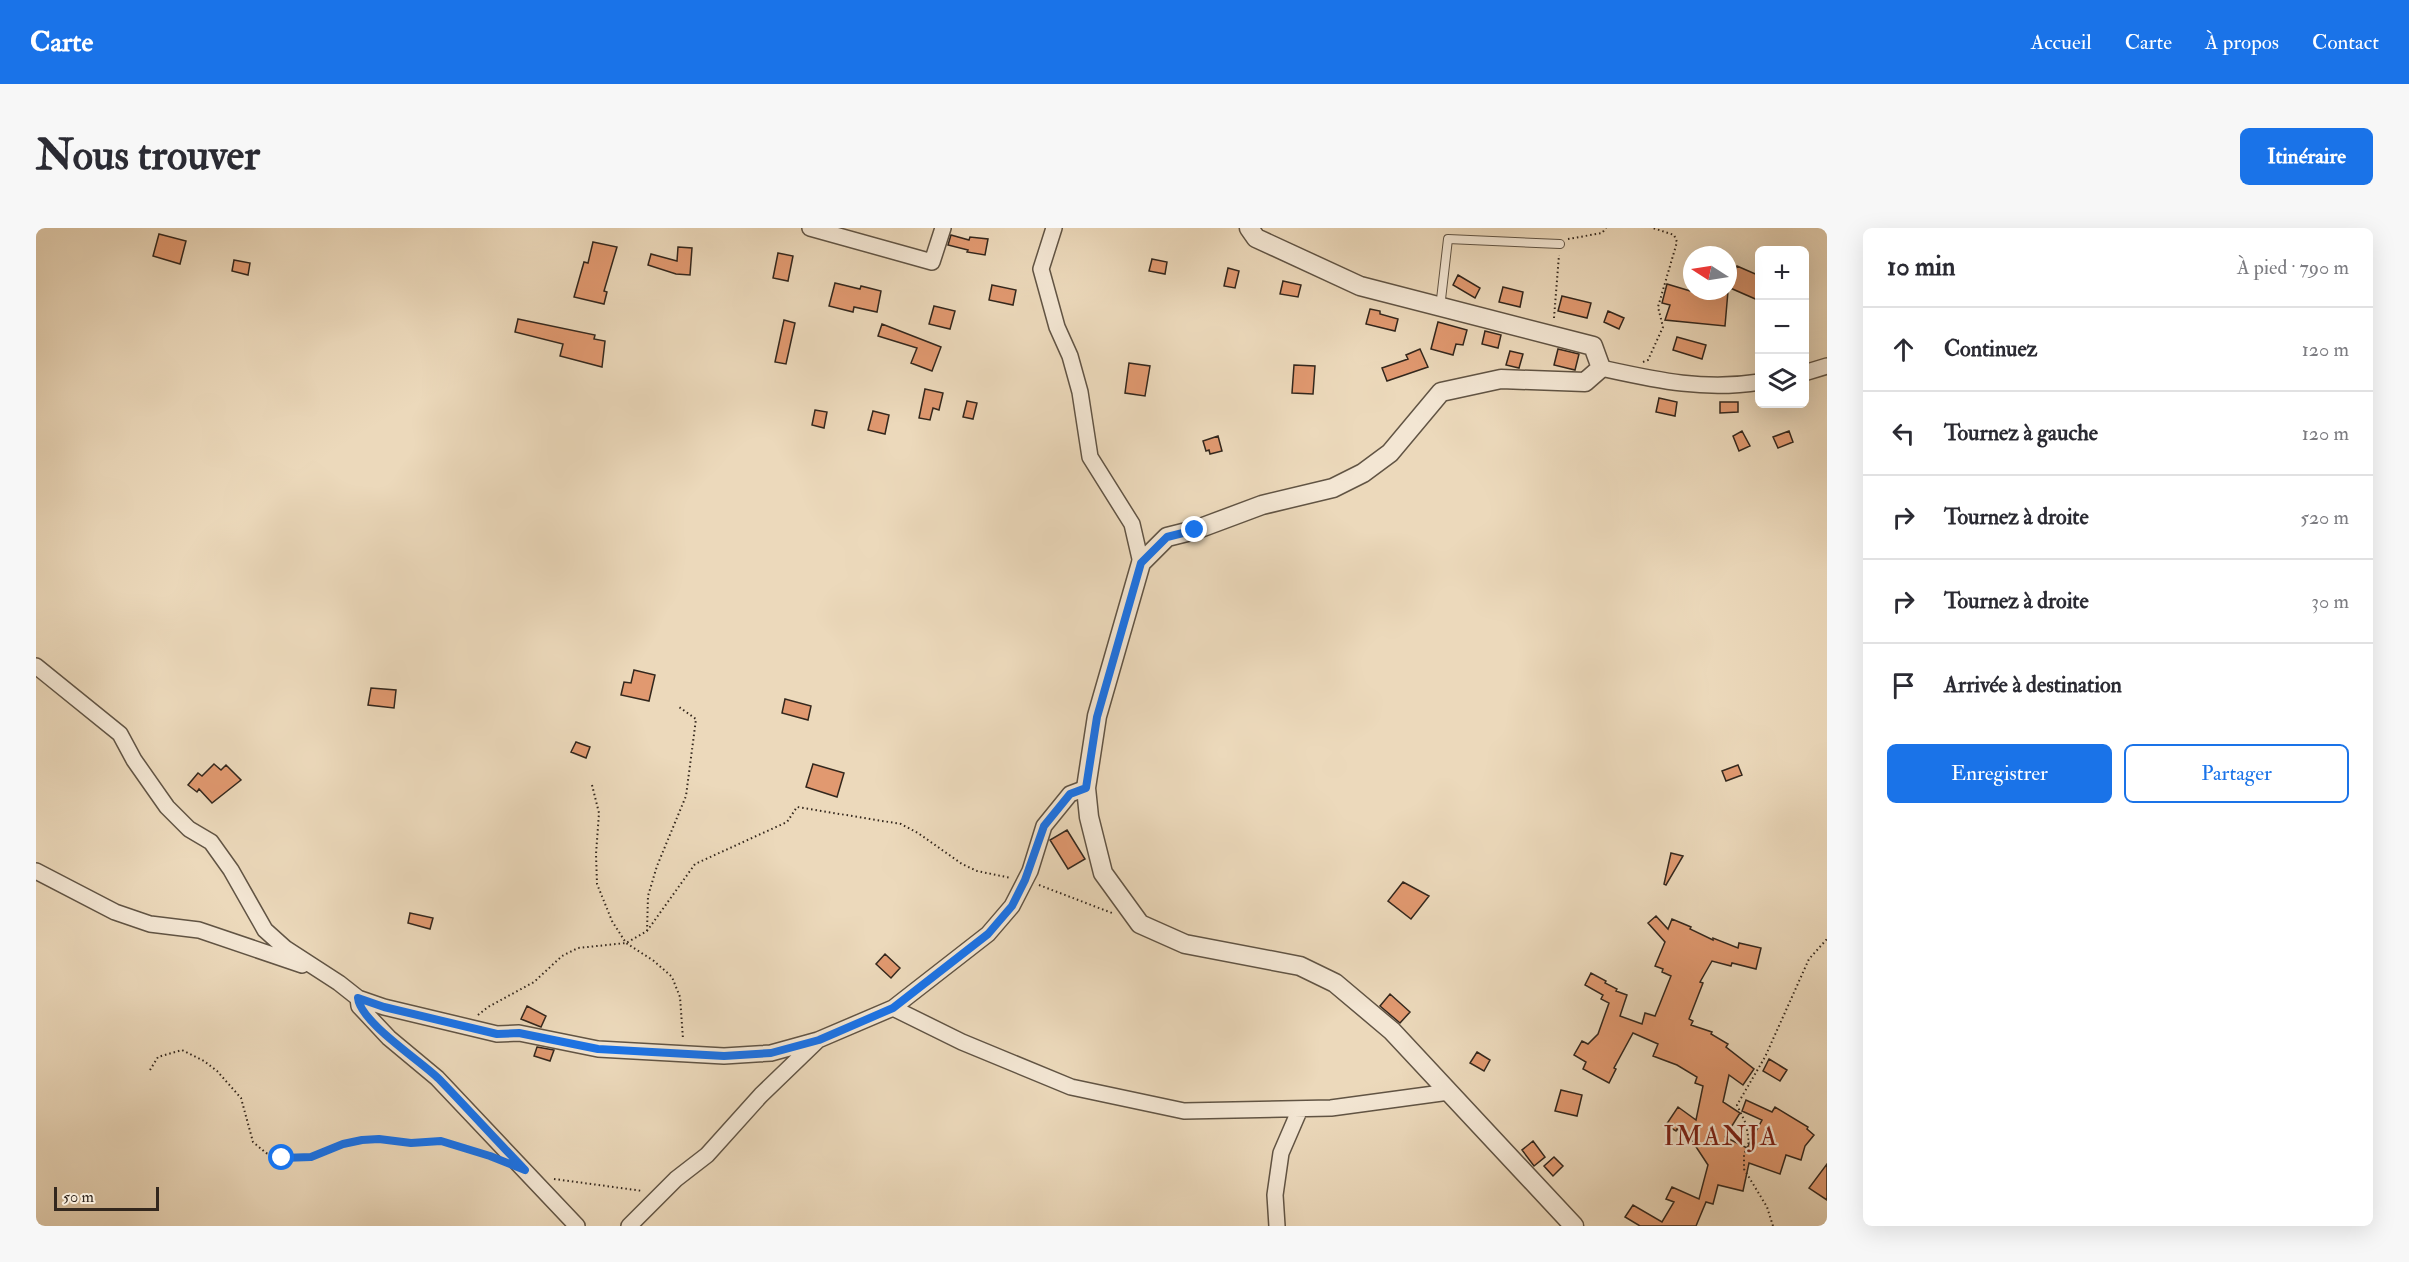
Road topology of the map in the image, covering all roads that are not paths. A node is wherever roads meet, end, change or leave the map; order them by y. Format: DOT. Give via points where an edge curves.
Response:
graph roads {
  1 [pos="810,228"];
  2 [pos="943,228"];
  3 [pos="1054,228"];
  4 [pos="1249,228"];
  5 [pos="1560,244"];
  6 [pos="1440,308"];
  7 [pos="1827,366"];
  8 [pos="1602,368"];
  9 [pos="1809,371"];
  10 [pos="1755,382"];
  11 [pos="1141,563"];
  12 [pos="36,666"];
  13 [pos="1086,788"];
  14 [pos="36,871"];
  15 [pos="317,969"];
  16 [pos="358,998"];
  17 [pos="893,1008"];
  18 [pos="819,1040"];
  19 [pos="1449,1092"];
  20 [pos="1300,1109"];
  21 [pos="577,1226"];
  22 [pos="629,1226"];
  23 [pos="1277,1226"];
  24 [pos="1574,1226"];
  1 -- 2 [label="street" via="932,262"];
  3 -- 11 [label="street" via="1041,269 1080,392 1090,457 1132,524"];
  4 -- 6 [label="street" via="1256,238 1360,286"];
  5 -- 6 [label="lane" via="1448,239"];
  6 -- 8 [label="street" via="1593,346"];
  7 -- 9 [label="street"];
  8 -- 10 [label="street" via="1660,382 1705,387"];
  8 -- 11 [label="street" via="1585,382 1501,379 1441,392 1390,453 1363,473 1333,488 1262,505 1167,537"];
  11 -- 13 [label="street" via="1097,717"];
  12 -- 15 [label="street" via="120,734 167,807 189,829 211,842 265,930"];
  13 -- 17 [label="street" via="1070,794 1044,826 1012,906 988,934"];
  13 -- 19 [label="street" via="1103,873 1140,924 1185,944 1300,966 1335,983 1392,1031"];
  14 -- 15 [label="street" via="115,912 163,926 200,930"];
  15 -- 16 [label="street"];
  16 -- 18 [label="street" via="497,1034 519,1033 598,1049 724,1056 771,1053"];
  16 -- 21 [label="street" via="359,1006 389,1038 437,1078"];
  17 -- 18 [label="street"];
  17 -- 20 [label="street" via="962,1042 1071,1087 1184,1111"];
  18 -- 22 [label="street" via="761,1095 707,1155 667,1187"];
  19 -- 20 [label="street"];
  19 -- 24 [label="street"];
  20 -- 23 [label="street" via="1281,1153 1275,1194"];
}
